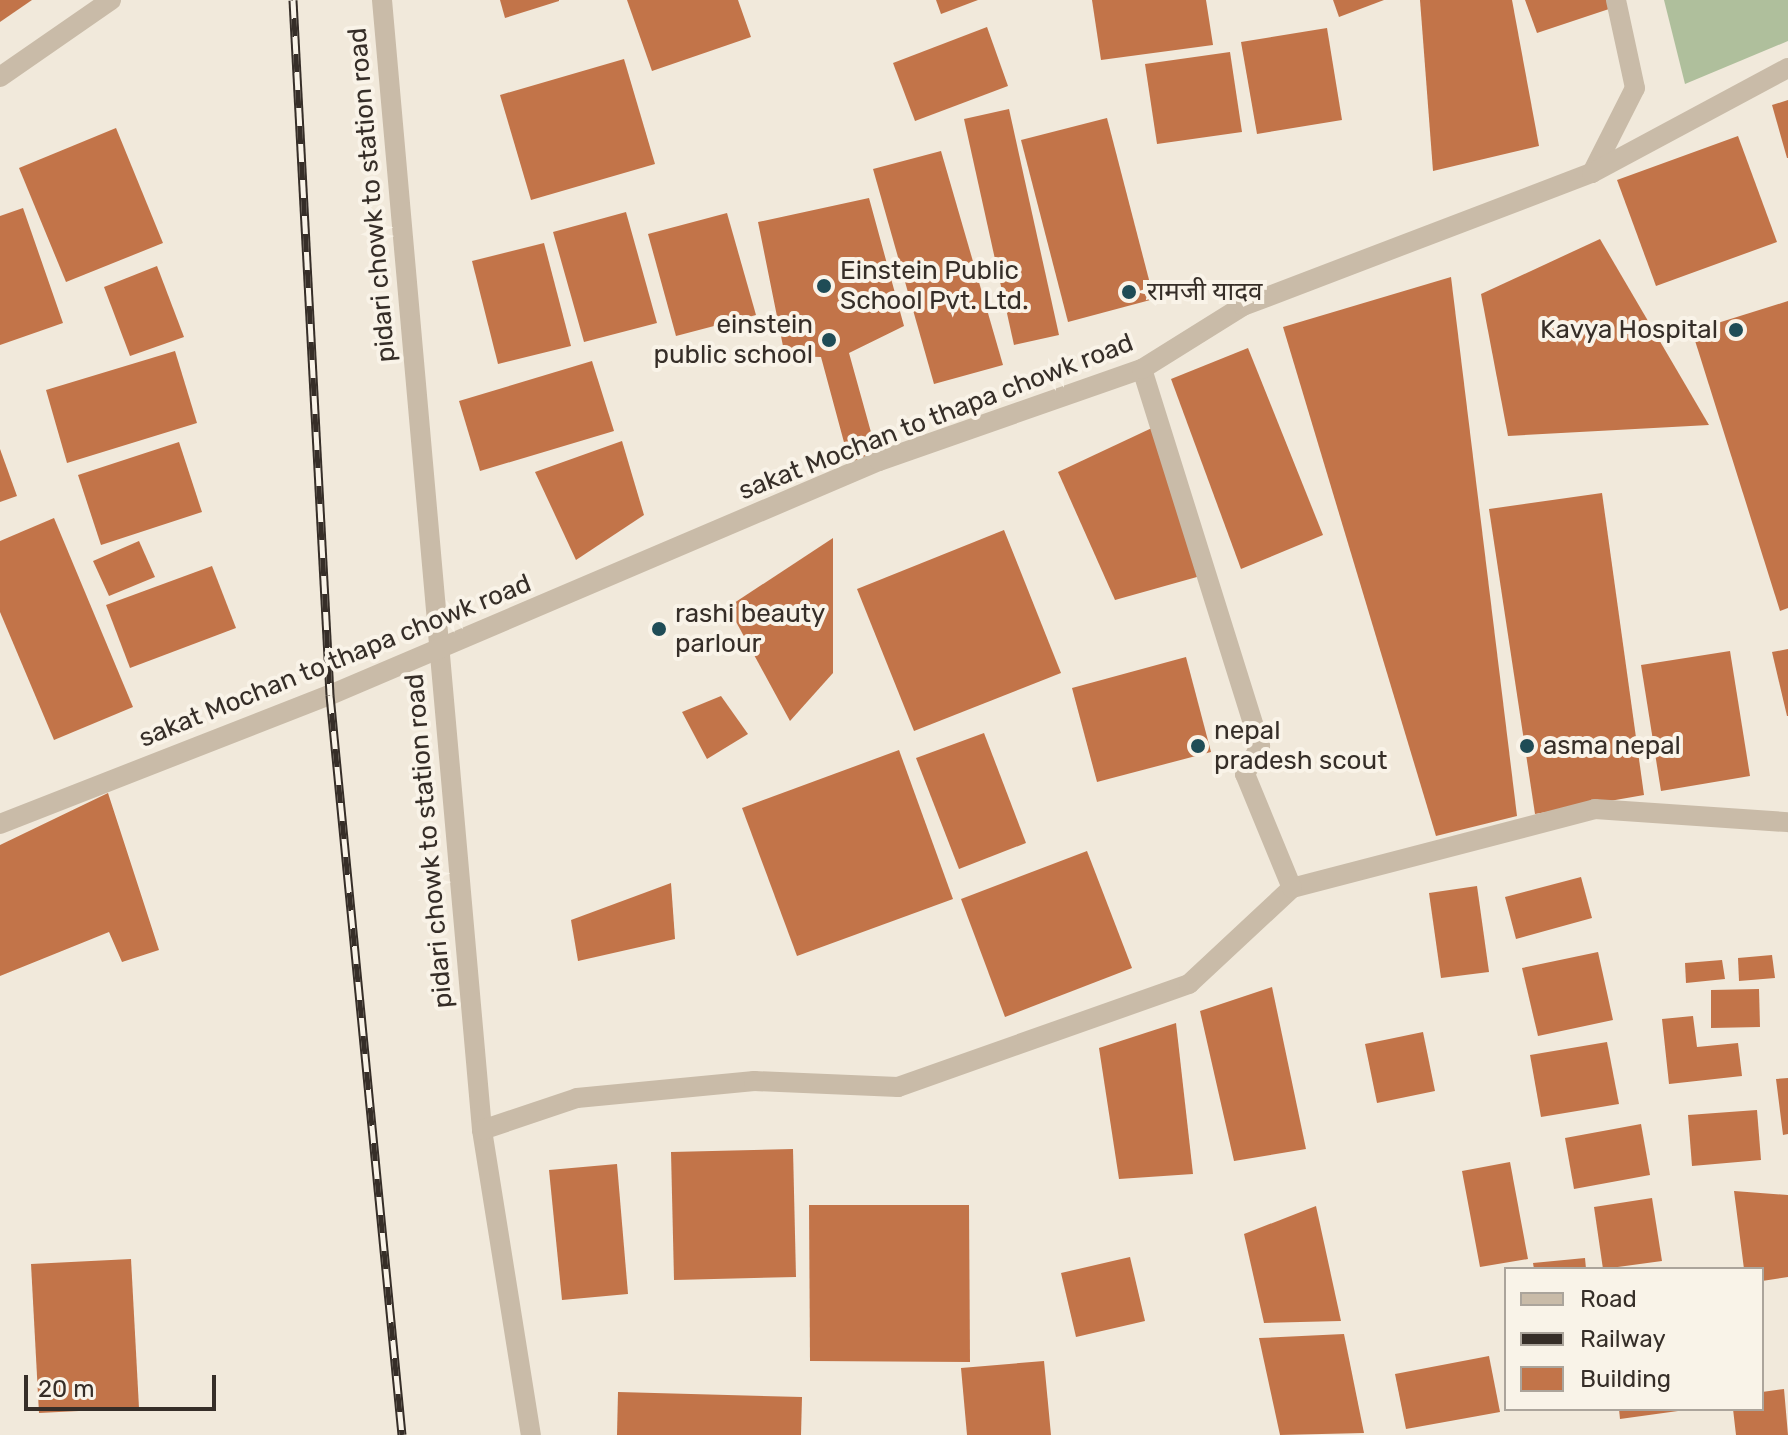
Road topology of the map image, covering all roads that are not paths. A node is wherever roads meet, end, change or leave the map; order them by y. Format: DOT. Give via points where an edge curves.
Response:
graph roads {
  1 [pos="111,0"];
  2 [pos="382,0"];
  3 [pos="1616,0"];
  4 [pos="1788,68"];
  5 [pos="0,77"];
  6 [pos="1592,173"];
  7 [pos="1142,369"];
  8 [pos="437,649"];
  9 [pos="1788,822"];
  10 [pos="0,824"];
  11 [pos="1292,888"];
  12 [pos="482,1130"];
  13 [pos="531,1435"];
  1 -- 5 [label="street"];
  2 -- 8 [label="street, pidari chowk to station road"];
  3 -- 6 [label="street" via="1635,88"];
  4 -- 6 [label="street, sakat Mochan to thapa chowk road"];
  6 -- 7 [label="street, sakat Mochan to thapa chowk road" via="1243,306"];
  7 -- 8 [label="street, sakat Mochan to thapa chowk road" via="879,461"];
  7 -- 11 [label="street" via="1260,746 1245,774"];
  8 -- 10 [label="street, sakat Mochan to thapa chowk road"];
  8 -- 12 [label="street, pidari chowk to station road"];
  9 -- 11 [label="street" via="1595,809"];
  11 -- 12 [label="street" via="1189,984 898,1087 754,1081 577,1098"];
  12 -- 13 [label="street, pidari chowk to station road"];
}
